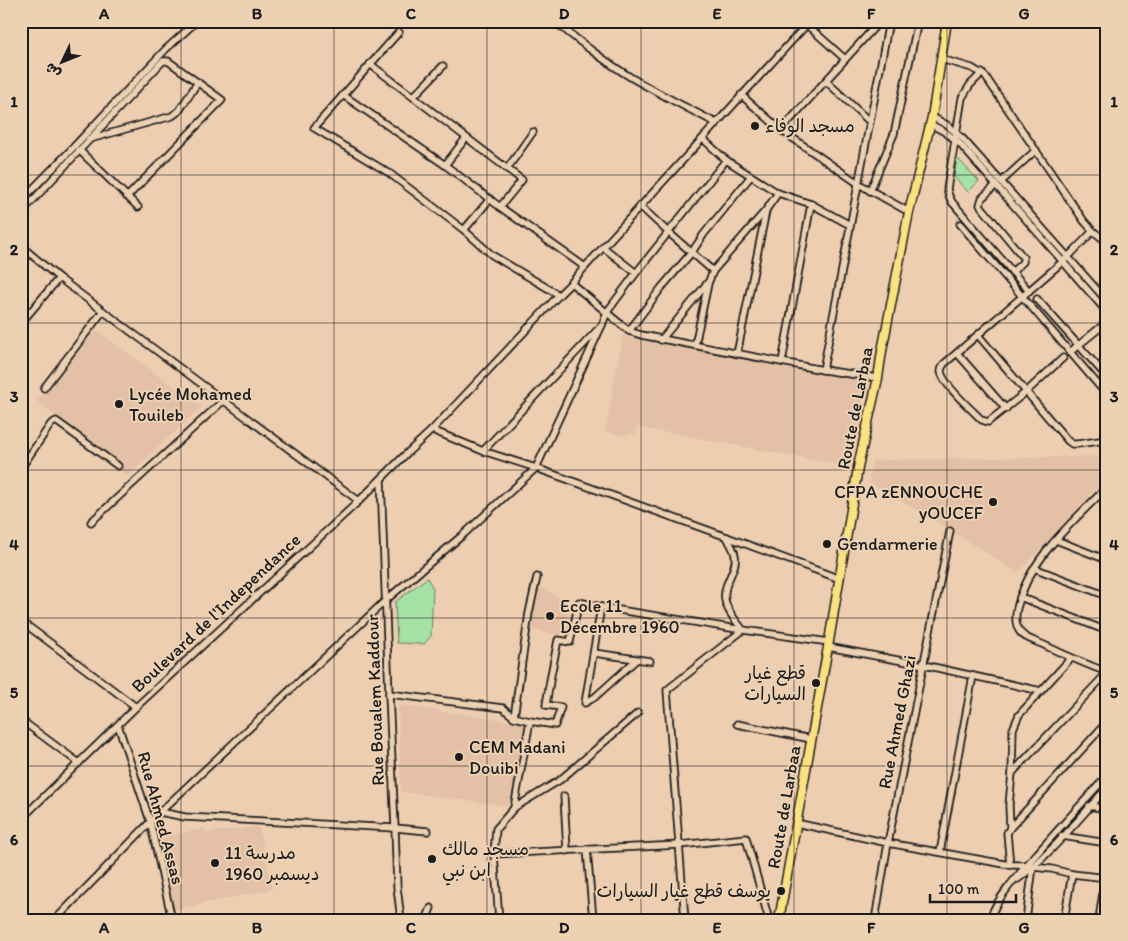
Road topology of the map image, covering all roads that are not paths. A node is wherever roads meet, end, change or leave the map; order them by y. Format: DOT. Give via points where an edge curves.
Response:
graph roads {
  1 [pos="197,21"];
  2 [pos="554,21"];
  3 [pos="880,21"];
  4 [pos="890,21"];
  5 [pos="918,21"];
  6 [pos="948,21"];
  7 [pos="808,23"];
  8 [pos="399,32"];
  9 [pos="845,59"];
  10 [pos="940,59"];
  11 [pos="370,64"];
  12 [pos="443,66"];
  13 [pos="982,73"];
  14 [pos="826,81"];
  15 [pos="198,82"];
  16 [pos="343,95"];
  17 [pos="741,95"];
  18 [pos="413,97"];
  19 [pos="931,121"];
  20 [pos="870,122"];
  21 [pos="716,123"];
  22 [pos="782,130"];
  23 [pos="533,132"];
  24 [pos="956,132"];
  25 [pos="466,138"];
  26 [pos="90,139"];
  27 [pos="703,139"];
  28 [pos="955,139"];
  29 [pos="79,150"];
  30 [pos="1036,150"];
  31 [pos="726,160"];
  32 [pos="445,166"];
  33 [pos="507,169"];
  34 [pos="750,176"];
  35 [pos="859,184"];
  36 [pos="998,184"];
  37 [pos="870,190"];
  38 [pos="778,193"];
  39 [pos="127,197"];
  40 [pos="490,199"];
  41 [pos="21,201"];
  42 [pos="810,204"];
  43 [pos="640,206"];
  44 [pos="138,207"];
  45 [pos="500,207"];
  46 [pos="766,210"];
  47 [pos="909,212"];
  48 [pos="21,213"];
  49 [pos="960,224"];
  50 [pos="850,225"];
  51 [pos="464,230"];
  52 [pos="1093,231"];
  53 [pos="668,232"];
  54 [pos="1107,242"];
  55 [pos="21,246"];
  56 [pos="604,247"];
  57 [pos="692,252"];
  58 [pos="1066,260"];
  59 [pos="585,267"];
  60 [pos="713,271"];
  61 [pos="1012,272"];
  62 [pos="636,273"];
  63 [pos="59,278"];
  64 [pos="709,281"];
  65 [pos="571,283"];
  66 [pos="1029,291"];
  67 [pos="559,294"];
  68 [pos="1022,296"];
  69 [pos="1037,298"];
  70 [pos="1107,301"];
  71 [pos="103,312"];
  72 [pos="607,312"];
  73 [pos="1107,312"];
  74 [pos="1107,322"];
  75 [pos="21,323"];
  76 [pos="602,325"];
  77 [pos="629,331"];
  78 [pos="978,335"];
  79 [pos="661,340"];
  80 [pos="696,345"];
  81 [pos="1079,346"];
  82 [pos="1070,352"];
  83 [pos="956,353"];
  84 [pos="738,354"];
  85 [pos="1064,358"];
  86 [pos="782,362"];
  87 [pos="823,370"];
  88 [pos="1107,377"];
  89 [pos="878,378"];
  90 [pos="44,388"];
  91 [pos="1026,392"];
  92 [pos="1107,395"];
  93 [pos="224,400"];
  94 [pos="1006,409"];
  95 [pos="432,430"];
  96 [pos="1107,440"];
  97 [pos="483,451"];
  98 [pos="118,466"];
  99 [pos="21,468"];
  100 [pos="536,468"];
  101 [pos="381,479"];
  102 [pos="1107,487"];
  103 [pos="359,501"];
  104 [pos="91,522"];
  105 [pos="950,531"];
  106 [pos="727,537"];
  107 [pos="1056,540"];
  108 [pos="1107,560"];
  109 [pos="1034,568"];
  110 [pos="537,577"];
  111 [pos="840,579"];
  112 [pos="1107,596"];
  113 [pos="1020,597"];
  114 [pos="386,600"];
  115 [pos="601,608"];
  116 [pos="21,621"];
  117 [pos="743,630"];
  118 [pos="1107,631"];
  119 [pos="829,644"];
  120 [pos="594,653"];
  121 [pos="1071,658"];
  122 [pos="636,660"];
  123 [pos="650,661"];
  124 [pos="924,665"];
  125 [pos="1107,673"];
  126 [pos="973,676"];
  127 [pos="1041,691"];
  128 [pos="389,694"];
  129 [pos="136,707"];
  130 [pos="638,713"];
  131 [pos="514,717"];
  132 [pos="21,720"];
  133 [pos="530,721"];
  134 [pos="1107,722"];
  135 [pos="737,724"];
  136 [pos="118,725"];
  137 [pos="811,740"];
  138 [pos="79,763"];
  139 [pos="1012,773"];
  140 [pos="1107,776"];
  141 [pos="1107,788"];
  142 [pos="564,796"];
  143 [pos="1082,804"];
  144 [pos="1090,806"];
  145 [pos="21,808"];
  146 [pos="514,808"];
  147 [pos="1107,809"];
  148 [pos="28,812"];
  149 [pos="160,812"];
  150 [pos="21,819"];
  151 [pos="150,822"];
  152 [pos="796,823"];
  153 [pos="395,828"];
  154 [pos="1010,828"];
  155 [pos="428,832"];
  156 [pos="1054,834"];
  157 [pos="1064,836"];
  158 [pos="888,843"];
  159 [pos="1107,843"];
  160 [pos="680,845"];
  161 [pos="586,849"];
  162 [pos="566,851"];
  163 [pos="940,852"];
  164 [pos="494,854"];
  165 [pos="1010,865"];
  166 [pos="1030,866"];
  167 [pos="1072,874"];
  168 [pos="1106,878"];
  169 [pos="431,908"];
  170 [pos="55,920"];
  171 [pos="172,920"];
  172 [pos="401,920"];
  173 [pos="426,920"];
  174 [pos="499,920"];
  175 [pos="592,920"];
  176 [pos="685,920"];
  177 [pos="769,920"];
  178 [pos="779,920"];
  179 [pos="875,920"];
  180 [pos="990,920"];
  181 [pos="1026,920"];
  182 [pos="1064,920"];
  183 [pos="1099,920"];
  1 -- 41 [label="street" via="166,49"];
  2 -- 21 [label="street" via="631,77"];
  3 -- 9 [label="street"];
  4 -- 20 [label="street"];
  5 -- 37 [label="street" via="894,134"];
  6 -- 10 [label="main road, Route de Larbaa"];
  7 -- 9 [label="street"];
  7 -- 17 [label="street, Boulevard de l'Independance"];
  8 -- 11 [label="street"];
  9 -- 14 [label="street"];
  10 -- 13 [label="street"];
  10 -- 19 [label="main road, Route de Larbaa"];
  11 -- 16 [label="street"];
  11 -- 18 [label="street"];
  12 -- 18 [label="street"];
  13 -- 24 [label="street" via="964,93"];
  13 -- 30 [label="street"];
  14 -- 20 [label="street"];
  14 -- 22 [label="street"];
  15 -- 26 [label="street" via="179,111 172,116"];
  15 -- 26 [label="street" via="168,61 163,61"];
  15 -- 39 [label="street" via="222,101"];
  16 -- 32 [label="street"];
  16 -- 51 [label="street" via="314,128 389,173"];
  17 -- 21 [label="street, Boulevard de l'Independance"];
  17 -- 22 [label="street"];
  18 -- 25 [label="street"];
  19 -- 24 [label="street" via="947,125"];
  19 -- 28 [label="street"];
  19 -- 47 [label="main road, Route de Larbaa"];
  20 -- 35 [label="street"];
  21 -- 27 [label="street, Boulevard de l'Independance"];
  22 -- 35 [label="street"];
  23 -- 33 [label="street"];
  24 -- 28 [label="street"];
  24 -- 36 [label="street"];
  25 -- 32 [label="street"];
  25 -- 33 [label="street"];
  26 -- 29 [label="street"];
  27 -- 31 [label="street"];
  27 -- 43 [label="street, Boulevard de l'Independance"];
  28 -- 36 [label="street"];
  28 -- 61 [label="street" via="947,186 949,196"];
  29 -- 39 [label="street"];
  29 -- 48 [label="street"];
  30 -- 36 [label="street"];
  30 -- 52 [label="street"];
  31 -- 34 [label="street"];
  31 -- 53 [label="street"];
  32 -- 40 [label="street"];
  33 -- 45 [label="street" via="522,180"];
  34 -- 38 [label="street"];
  34 -- 57 [label="street"];
  35 -- 37 [label="street"];
  35 -- 50 [label="street"];
  36 -- 58 [label="street"];
  36 -- 61 [label="street" via="982,198 980,205 1023,257 1023,262"];
  37 -- 47 [label="street"];
  38 -- 42 [label="street"];
  38 -- 46 [label="street"];
  39 -- 44 [label="street"];
  40 -- 45 [label="street"];
  40 -- 51 [label="street"];
  42 -- 50 [label="street"];
  42 -- 86 [label="street"];
  43 -- 53 [label="street"];
  43 -- 56 [label="street, Boulevard de l'Independance"];
  45 -- 59 [label="street"];
  46 -- 60 [label="street"];
  46 -- 84 [label="street"];
  47 -- 89 [label="main road, Route de Larbaa"];
  49 -- 68 [label="street"];
  50 -- 87 [label="street"];
  51 -- 67 [label="street" via="492,255"];
  52 -- 54 [label="street"];
  52 -- 58 [label="street"];
  53 -- 57 [label="street"];
  53 -- 62 [label="street"];
  55 -- 63 [label="street"];
  56 -- 59 [label="street, Boulevard de l'Independance"];
  56 -- 62 [label="street"];
  57 -- 60 [label="street"];
  57 -- 77 [label="street"];
  58 -- 66 [label="street"];
  58 -- 70 [label="street"];
  58 -- 73 [label="street"];
  59 -- 65 [label="street, Boulevard de l'Independance"];
  60 -- 64 [label="street"];
  61 -- 66 [label="street"];
  62 -- 72 [label="street"];
  63 -- 71 [label="street"];
  63 -- 75 [label="street"];
  64 -- 79 [label="street"];
  64 -- 80 [label="street"];
  65 -- 67 [label="street, Boulevard de l'Independance"];
  65 -- 72 [label="street"];
  66 -- 68 [label="street"];
  67 -- 95 [label="street, Boulevard de l'Independance"];
  68 -- 78 [label="street"];
  68 -- 82 [label="street"];
  69 -- 81 [label="street"];
  71 -- 90 [label="street"];
  71 -- 93 [label="street"];
  72 -- 76 [label="street"];
  72 -- 77 [label="street"];
  74 -- 81 [label="street"];
  76 -- 97 [label="street"];
  76 -- 100 [label="street"];
  77 -- 79 [label="street"];
  78 -- 83 [label="street"];
  78 -- 91 [label="street"];
  79 -- 80 [label="street"];
  80 -- 84 [label="street"];
  81 -- 82 [label="street"];
  81 -- 88 [label="street"];
  82 -- 92 [label="street"];
  83 -- 94 [label="street"];
  83 -- 94 [label="street" via="944,364 941,372 948,386 985,422"];
  84 -- 86 [label="street"];
  85 -- 91 [label="street"];
  86 -- 87 [label="street"];
  87 -- 89 [label="street"];
  89 -- 111 [label="main road, Route de Larbaa" via="859,462"];
  91 -- 94 [label="street"];
  91 -- 96 [label="street" via="1070,442"];
  93 -- 103 [label="street"];
  93 -- 104 [label="street"];
  95 -- 97 [label="street"];
  95 -- 101 [label="street, Boulevard de l'Independance"];
  97 -- 100 [label="street"];
  98 -- 99 [label="street" via="56,421"];
  100 -- 106 [label="street"];
  100 -- 114 [label="street"];
  101 -- 103 [label="street, Boulevard de l'Independance"];
  101 -- 114 [label="street, Rue Boualem Kaddour"];
  102 -- 107 [label="street"];
  103 -- 129 [label="street, Boulevard de l'Independance"];
  105 -- 124 [label="street, Rue Ahmed Ghazi"];
  106 -- 111 [label="street"];
  106 -- 117 [label="street" via="735,561 724,592 725,602"];
  107 -- 108 [label="street"];
  107 -- 109 [label="street"];
  109 -- 112 [label="street"];
  109 -- 113 [label="street"];
  110 -- 131 [label="street"];
  111 -- 119 [label="main road, Route de Larbaa"];
  113 -- 118 [label="street"];
  113 -- 121 [label="street" via="1015,614 1022,635"];
  114 -- 128 [label="street, Rue Boualem Kaddour"];
  114 -- 149 [label="street"];
  115 -- 117 [label="street"];
  115 -- 120 [label="street"];
  115 -- 133 [label="street" via="579,602 570,642 558,640 546,705 561,707 555,725"];
  116 -- 129 [label="street"];
  117 -- 119 [label="street"];
  117 -- 160 [label="street" via="667,690"];
  119 -- 124 [label="street"];
  119 -- 137 [label="main road, Route de Larbaa"];
  120 -- 122 [label="street"];
  120 -- 122 [label="street" via="585,703 596,697"];
  121 -- 125 [label="street"];
  121 -- 127 [label="street"];
  122 -- 123 [label="street"];
  124 -- 126 [label="street"];
  124 -- 158 [label="street, Rue Ahmed Ghazi"];
  125 -- 139 [label="street"];
  126 -- 127 [label="street"];
  126 -- 163 [label="street"];
  127 -- 139 [label="street" via="1013,729"];
  128 -- 131 [label="street" via="503,708"];
  128 -- 153 [label="street, Rue Boualem Kaddour"];
  129 -- 136 [label="street, Boulevard de l'Independance"];
  130 -- 146 [label="street" via="560,780"];
  131 -- 133 [label="street"];
  132 -- 138 [label="street"];
  133 -- 146 [label="street"];
  134 -- 154 [label="street"];
  135 -- 137 [label="street"];
  136 -- 138 [label="street, Boulevard de l'Independance"];
  136 -- 151 [label="street, Rue Ahmed Assas"];
  137 -- 152 [label="main road, Route de Larbaa"];
  138 -- 148 [label="street, Boulevard de l'Independance"];
  139 -- 154 [label="street"];
  140 -- 143 [label="street"];
  141 -- 144 [label="street"];
  142 -- 162 [label="street"];
  143 -- 144 [label="street"];
  143 -- 156 [label="street"];
  144 -- 147 [label="street"];
  144 -- 157 [label="street"];
  145 -- 148 [label="street"];
  146 -- 164 [label="street" via="496,829"];
  148 -- 150 [label="street, Boulevard de l'Independance"];
  149 -- 151 [label="street"];
  149 -- 153 [label="street" via="185,817"];
  151 -- 170 [label="street"];
  151 -- 171 [label="street, Rue Ahmed Assas"];
  152 -- 158 [label="street"];
  152 -- 178 [label="main road, Route de Larbaa"];
  153 -- 155 [label="street"];
  153 -- 172 [label="street, Rue Boualem Kaddour" via="396,887"];
  154 -- 165 [label="street" via="1007,833"];
  156 -- 157 [label="street"];
  156 -- 166 [label="street"];
  157 -- 159 [label="street"];
  157 -- 166 [label="street"];
  158 -- 163 [label="street"];
  158 -- 179 [label="street, Rue Ahmed Ghazi"];
  160 -- 161 [label="street"];
  160 -- 176 [label="street"];
  160 -- 177 [label="street" via="746,838"];
  161 -- 162 [label="street"];
  161 -- 175 [label="street"];
  162 -- 164 [label="street"];
  163 -- 165 [label="street"];
  164 -- 174 [label="street"];
  165 -- 166 [label="street"];
  166 -- 167 [label="street"];
  166 -- 180 [label="street" via="1010,885"];
  166 -- 181 [label="street"];
  167 -- 168 [label="street"];
  167 -- 182 [label="street"];
  168 -- 183 [label="street"];
  169 -- 173 [label="street"];
}
